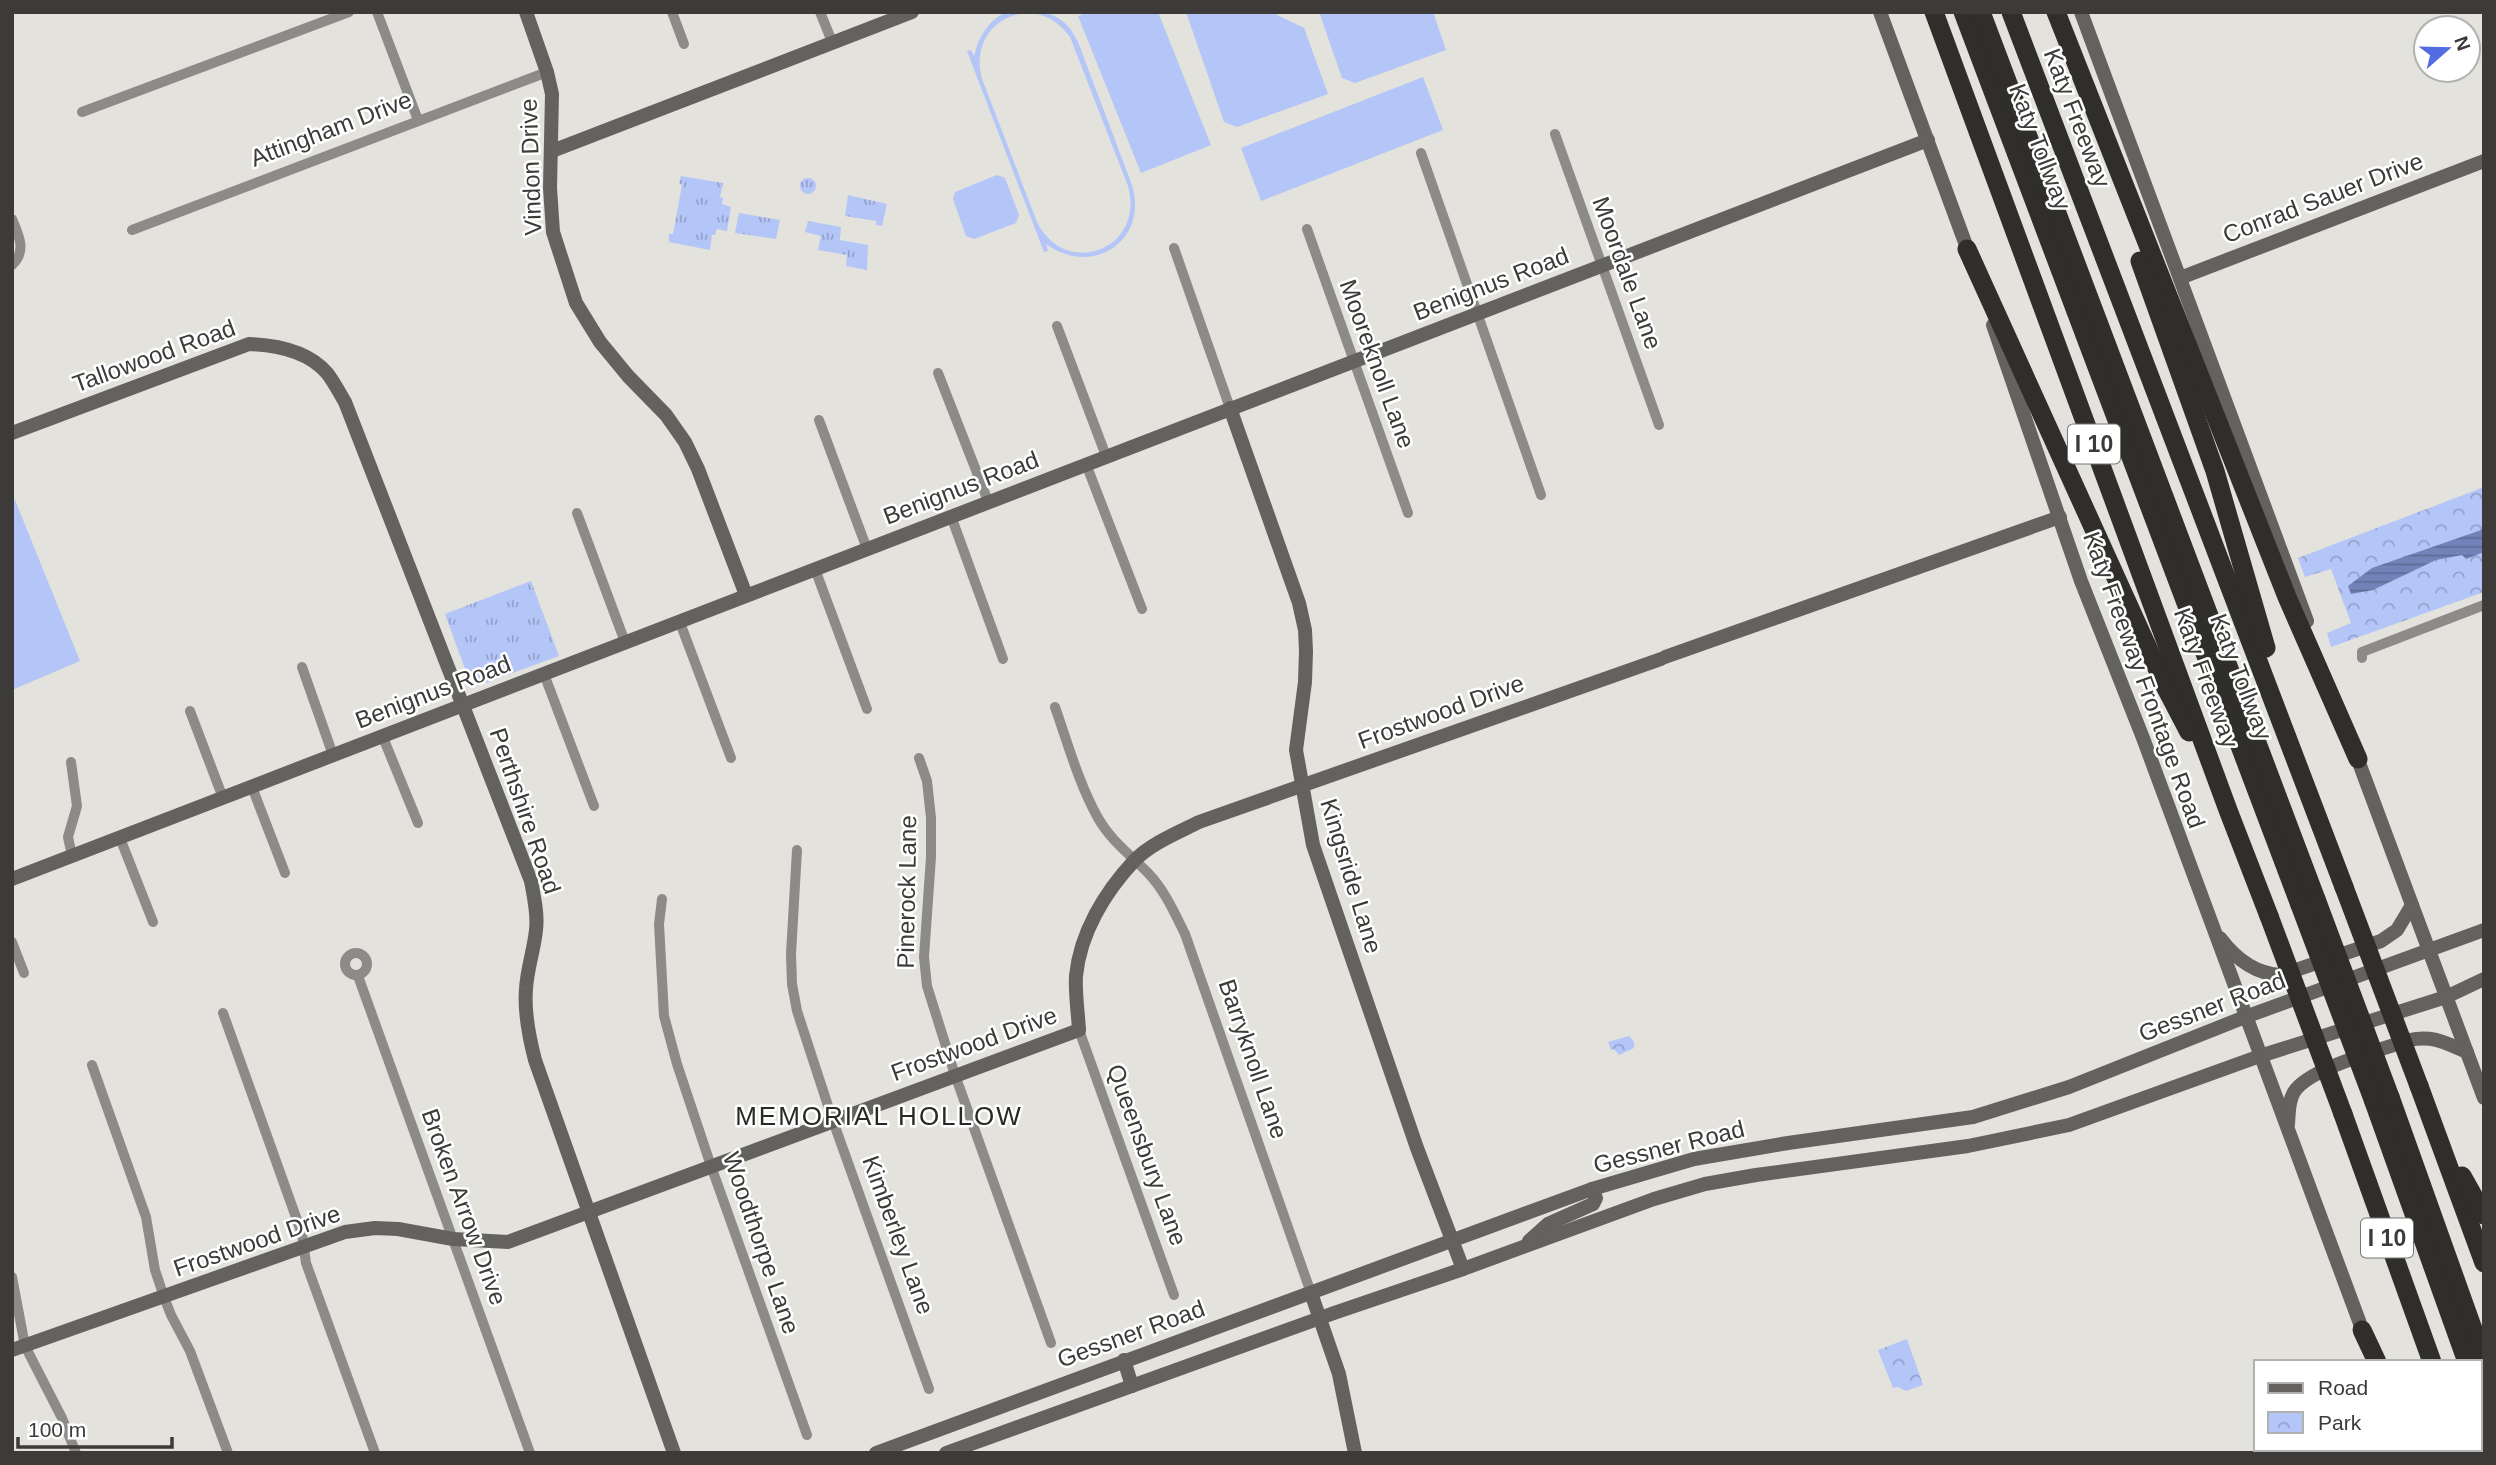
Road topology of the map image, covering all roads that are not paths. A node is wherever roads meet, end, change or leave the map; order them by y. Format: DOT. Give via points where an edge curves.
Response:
graph roads {
  1 [pos="349,12"];
  2 [pos="377,12"];
  3 [pos="526,12"];
  4 [pos="672,12"];
  5 [pos="820,12"];
  6 [pos="912,12"];
  7 [pos="1880,12"];
  8 [pos="1928,12"];
  9 [pos="1934,12"];
  10 [pos="1963,12"];
  11 [pos="1981,12"];
  12 [pos="2011,12"];
  13 [pos="2024,12"];
  14 [pos="2054,12"];
  15 [pos="2081,12"];
  16 [pos="684,44"];
  17 [pos="833,44"];
  18 [pos="547,72"];
  19 [pos="1958,78"];
  20 [pos="82,112"];
  21 [pos="418,120"];
  22 [pos="2055,130"];
  23 [pos="1555,134"];
  24 [pos="1927,140"];
  25 [pos="552,151"];
  26 [pos="1421,153"];
  27 [pos="2484,161"];
  28 [pos="12,219"];
  29 [pos="1307,229"];
  30 [pos="132,230"];
  31 [pos="1174,248"];
  32 [pos="1967,250"];
  33 [pos="12,265"];
  34 [pos="1601,266"];
  35 [pos="2180,278"];
  36 [pos="1478,314"];
  37 [pos="1057,326"];
  38 [pos="1353,361"];
  39 [pos="312,362"];
  40 [pos="938,373"];
  41 [pos="1230,408"];
  42 [pos="819,420"];
  43 [pos="1659,425"];
  44 [pos="12,433"];
  45 [pos="1106,456"];
  46 [pos="1086,464"];
  47 [pos="1541,495"];
  48 [pos="988,501"];
  49 [pos="577,513"];
  50 [pos="1408,513"];
  51 [pos="951,516"];
  52 [pos="2060,517"];
  53 [pos="867,549"];
  54 [pos="815,569"];
  55 [pos="746,595"];
  56 [pos="2484,605"];
  57 [pos="1142,609"];
  58 [pos="679,620"];
  59 [pos="625,642"];
  60 [pos="2362,658"];
  61 [pos="1003,659"];
  62 [pos="302,667"];
  63 [pos="544,674"];
  64 [pos="463,705"];
  65 [pos="1055,707"];
  66 [pos="867,709"];
  67 [pos="190,711"];
  68 [pos="382,735"];
  69 [pos="333,755"];
  70 [pos="731,758"];
  71 [pos="919,758"];
  72 [pos="2358,759"];
  73 [pos="71,762"];
  74 [pos="2302,774"];
  75 [pos="1301,786"];
  76 [pos="252,787"];
  77 [pos="223,798"];
  78 [pos="594,806"];
  79 [pos="2228,810"];
  80 [pos="418,823"];
  81 [pos="120,838"];
  82 [pos="797,850"];
  83 [pos="72,856"];
  84 [pos="1135,860"];
  85 [pos="285,873"];
  86 [pos="12,879"];
  87 [pos="662,899"];
  88 [pos="2308,902"];
  89 [pos="2412,905"];
  90 [pos="153,922"];
  91 [pos="2211,925"];
  92 [pos="2484,930"];
  93 [pos="12,942"];
  94 [pos="2429,950"];
  95 [pos="24,973"];
  96 [pos="358,976"];
  97 [pos="2484,979"];
  98 [pos="2446,997"];
  99 [pos="223,1013"];
  100 [pos="2245,1017"];
  101 [pos="1079,1030"];
  102 [pos="2467,1052"];
  103 [pos="2260,1056"];
  104 [pos="92,1065"];
  105 [pos="955,1075"];
  106 [pos="2484,1098"];
  107 [pos="2382,1100"];
  108 [pos="833,1121"];
  109 [pos="2433,1126"];
  110 [pos="2288,1130"];
  111 [pos="711,1166"];
  112 [pos="1592,1189"];
  113 [pos="587,1213"];
  114 [pos="2484,1215"];
  115 [pos="453,1239"];
  116 [pos="1451,1241"];
  117 [pos="1522,1247"];
  118 [pos="303,1248"];
  119 [pos="2484,1263"];
  120 [pos="1463,1269"];
  121 [pos="12,1277"];
  122 [pos="1311,1293"];
  123 [pos="1174,1295"];
  124 [pos="164,1297"];
  125 [pos="1321,1319"];
  126 [pos="2362,1330"];
  127 [pos="1051,1343"];
  128 [pos="18,1348"];
  129 [pos="1124,1360"];
  130 [pos="2374,1360"];
  131 [pos="2431,1360"];
  132 [pos="2466,1360"];
  133 [pos="2484,1360"];
  134 [pos="1132,1386"];
  135 [pos="929,1389"];
  136 [pos="807,1435"];
  137 [pos="896,1449"];
  138 [pos="76,1453"];
  139 [pos="228,1453"];
  140 [pos="375,1453"];
  141 [pos="530,1453"];
  142 [pos="674,1453"];
  143 [pos="876,1453"];
  144 [pos="946,1453"];
  145 [pos="1354,1453"];
  1 -- 20 [label="street"];
  2 -- 21 [label="street"];
  3 -- 18 [label="street, Vindon Drive"];
  4 -- 16 [label="street"];
  5 -- 17 [label="street"];
  6 -- 17 [label="street"];
  7 -- 24 [label="street, Katy Freeway Frontage Road"];
  8 -- 19 [label="highway"];
  9 -- 19 [label="highway, Katy Freeway / I 10"];
  10 -- 88 [label="highway, Katy Tollway"];
  11 -- 88 [label="highway, Katy Tollway"];
  12 -- 22 [label="highway, Katy Freeway"];
  13 -- 22 [label="highway"];
  14 -- 72 [label="highway" via="2287,597"];
  14 -- 74 [label="highway" via="2211,460"];
  15 -- 35 [label="street"];
  17 -- 25 [label="street"];
  18 -- 21 [label="street, Attingham Drive"];
  18 -- 25 [label="street, Vindon Drive" via="552,94"];
  19 -- 79 [label="highway, Katy Freeway / I 10"];
  21 -- 30 [label="street, Attingham Drive"];
  22 -- 74 [label="highway, Katy Freeway"];
  23 -- 34 [label="street, Moordale Lane"];
  24 -- 32 [label="street, Katy Freeway Frontage Road"];
  24 -- 34 [label="street, Benignus Road"];
  25 -- 55 [label="street, Vindon Drive" via="553,233 576,303 600,342 685,442"];
  26 -- 36 [label="street"];
  27 -- 35 [label="street, Conrad Sauer Drive"];
  28 -- 33 [label="street" via="21,255"];
  29 -- 38 [label="street, Mooreknoll Lane"];
  31 -- 41 [label="street, Kingsride Lane"];
  32 -- 52 [label="street, Katy Freeway Frontage Road"];
  32 -- 79 [label="highway" via="2166,688"];
  34 -- 36 [label="street, Benignus Road"];
  34 -- 43 [label="street, Moordale Lane"];
  35 -- 72 [label="street"];
  36 -- 38 [label="street, Benignus Road"];
  36 -- 47 [label="street"];
  37 -- 45 [label="street"];
  38 -- 41 [label="street, Benignus Road"];
  38 -- 50 [label="street, Mooreknoll Lane"];
  39 -- 44 [label="street, Tallowood Road" via="271,345 249,344"];
  39 -- 64 [label="street, Perthshire Road" via="326,372 345,401"];
  40 -- 48 [label="street"];
  41 -- 45 [label="street, Benignus Road"];
  41 -- 75 [label="street, Kingsride Lane" via="1305,630 1305,682 1296,750"];
  42 -- 53 [label="street"];
  45 -- 46 [label="street, Benignus Road"];
  46 -- 48 [label="street, Benignus Road"];
  46 -- 57 [label="street"];
  48 -- 51 [label="street, Benignus Road"];
  49 -- 59 [label="street"];
  51 -- 53 [label="street, Benignus Road"];
  51 -- 61 [label="street"];
  52 -- 75 [label="street, Frostwood Drive"];
  52 -- 91 [label="street, Katy Freeway Frontage Road"];
  53 -- 54 [label="street, Benignus Road"];
  54 -- 55 [label="street, Benignus Road"];
  54 -- 66 [label="street"];
  55 -- 58 [label="street, Benignus Road"];
  56 -- 60 [label="street" via="2362,652"];
  58 -- 59 [label="street, Benignus Road"];
  58 -- 70 [label="street"];
  59 -- 63 [label="street, Benignus Road"];
  62 -- 69 [label="street"];
  63 -- 64 [label="street, Benignus Road"];
  63 -- 78 [label="street"];
  64 -- 68 [label="street, Benignus Road"];
  64 -- 113 [label="street, Perthshire Road" via="531,881 536,930 526,991 527,1027"];
  65 -- 84 [label="street, Barryknoll Lane" via="1098,819"];
  67 -- 77 [label="street"];
  68 -- 69 [label="street, Benignus Road"];
  68 -- 80 [label="street"];
  69 -- 76 [label="street, Benignus Road"];
  71 -- 105 [label="street, Pinerock Lane" via="931,818 924,957 927,986"];
  72 -- 89 [label="street"];
  73 -- 83 [label="street" via="77,806 68,837"];
  74 -- 109 [label="highway, Katy Freeway, bridge"];
  75 -- 84 [label="street, Frostwood Drive" via="1199,822"];
  75 -- 116 [label="street, Kingsride Lane" via="1321,870"];
  76 -- 77 [label="street, Benignus Road"];
  76 -- 85 [label="street"];
  77 -- 81 [label="street, Benignus Road"];
  79 -- 131 [label="highway, Katy Freeway / I 10, bridge"];
  81 -- 83 [label="street, Benignus Road"];
  81 -- 90 [label="street"];
  82 -- 108 [label="street, Kimberley Lane" via="792,984"];
  83 -- 86 [label="street, Benignus Road"];
  84 -- 101 [label="street, Frostwood Drive" via="1103,899 1083,948 1076,974"];
  84 -- 122 [label="street, Barryknoll Lane" via="1169,903 1185,934"];
  87 -- 111 [label="street, Woodthorpe Lane" via="659,966 664,1016"];
  88 -- 107 [label="highway, Katy Tollway, bridge"];
  89 -- 91 [label="street" via="2397,930 2381,941 2281,975 2244,962"];
  89 -- 94 [label="street"];
  91 -- 100 [label="street, Katy Freeway Frontage Road"];
  92 -- 94 [label="street, Gessner Road"];
  93 -- 95 [label="street"];
  94 -- 98 [label="street"];
  94 -- 100 [label="street, Gessner Road"];
  96 -- 115 [label="street, Broken Arrow Drive"];
  97 -- 98 [label="street, Gessner Road"];
  98 -- 102 [label="street"];
  98 -- 103 [label="street, Gessner Road"];
  99 -- 118 [label="street" via="302,1234"];
  100 -- 103 [label="street, Katy Freeway Frontage Road"];
  100 -- 112 [label="street, Gessner Road" via="2069,1087 1973,1117 1694,1159"];
  101 -- 105 [label="street, Frostwood Drive"];
  101 -- 123 [label="street, Queensbury Lane"];
  102 -- 106 [label="street"];
  102 -- 110 [label="street" via="2425,1037 2314,1074 2289,1100"];
  103 -- 110 [label="street, Katy Freeway Frontage Road"];
  103 -- 117 [label="street, Gessner Road" via="2069,1125 1968,1146 1705,1185"];
  104 -- 124 [label="street" via="146,1217"];
  105 -- 108 [label="street, Frostwood Drive"];
  105 -- 127 [label="street, Pinerock Lane"];
  107 -- 132 [label="highway, Katy Tollway"];
  107 -- 133 [label="highway, Katy Tollway"];
  108 -- 111 [label="street, Frostwood Drive"];
  108 -- 135 [label="street, Kimberley Lane"];
  109 -- 114 [label="highway"];
  109 -- 119 [label="highway, Katy Freeway"];
  110 -- 126 [label="street, Katy Freeway Frontage Road"];
  111 -- 113 [label="street, Frostwood Drive"];
  111 -- 136 [label="street, Woodthorpe Lane"];
  112 -- 116 [label="street, Gessner Road"];
  112 -- 117 [label="street" via="1593,1204 1548,1224"];
  113 -- 115 [label="street, Frostwood Drive" via="508,1242"];
  113 -- 142 [label="street, Perthshire Road"];
  115 -- 118 [label="street, Frostwood Drive" via="375,1228 345,1232"];
  115 -- 141 [label="street, Broken Arrow Drive"];
  116 -- 120 [label="street, Kingsride Lane"];
  116 -- 122 [label="street, Gessner Road"];
  117 -- 120 [label="street, Gessner Road"];
  118 -- 124 [label="street, Frostwood Drive"];
  118 -- 140 [label="street"];
  120 -- 125 [label="street, Gessner Road"];
  121 -- 128 [label="street"];
  122 -- 125 [label="street, Barryknoll Lane"];
  122 -- 129 [label="street, Gessner Road"];
  124 -- 128 [label="street, Frostwood Drive"];
  124 -- 139 [label="street" via="190,1351"];
  125 -- 134 [label="street, Gessner Road"];
  125 -- 145 [label="street, Barryknoll Lane" via="1339,1374"];
  126 -- 130 [label="highway"];
  128 -- 138 [label="street" via="62,1418"];
  129 -- 134 [label="street"];
  129 -- 137 [label="street, Gessner Road"];
  134 -- 144 [label="street, Gessner Road"];
  137 -- 143 [label="street, Gessner Road"];
}
